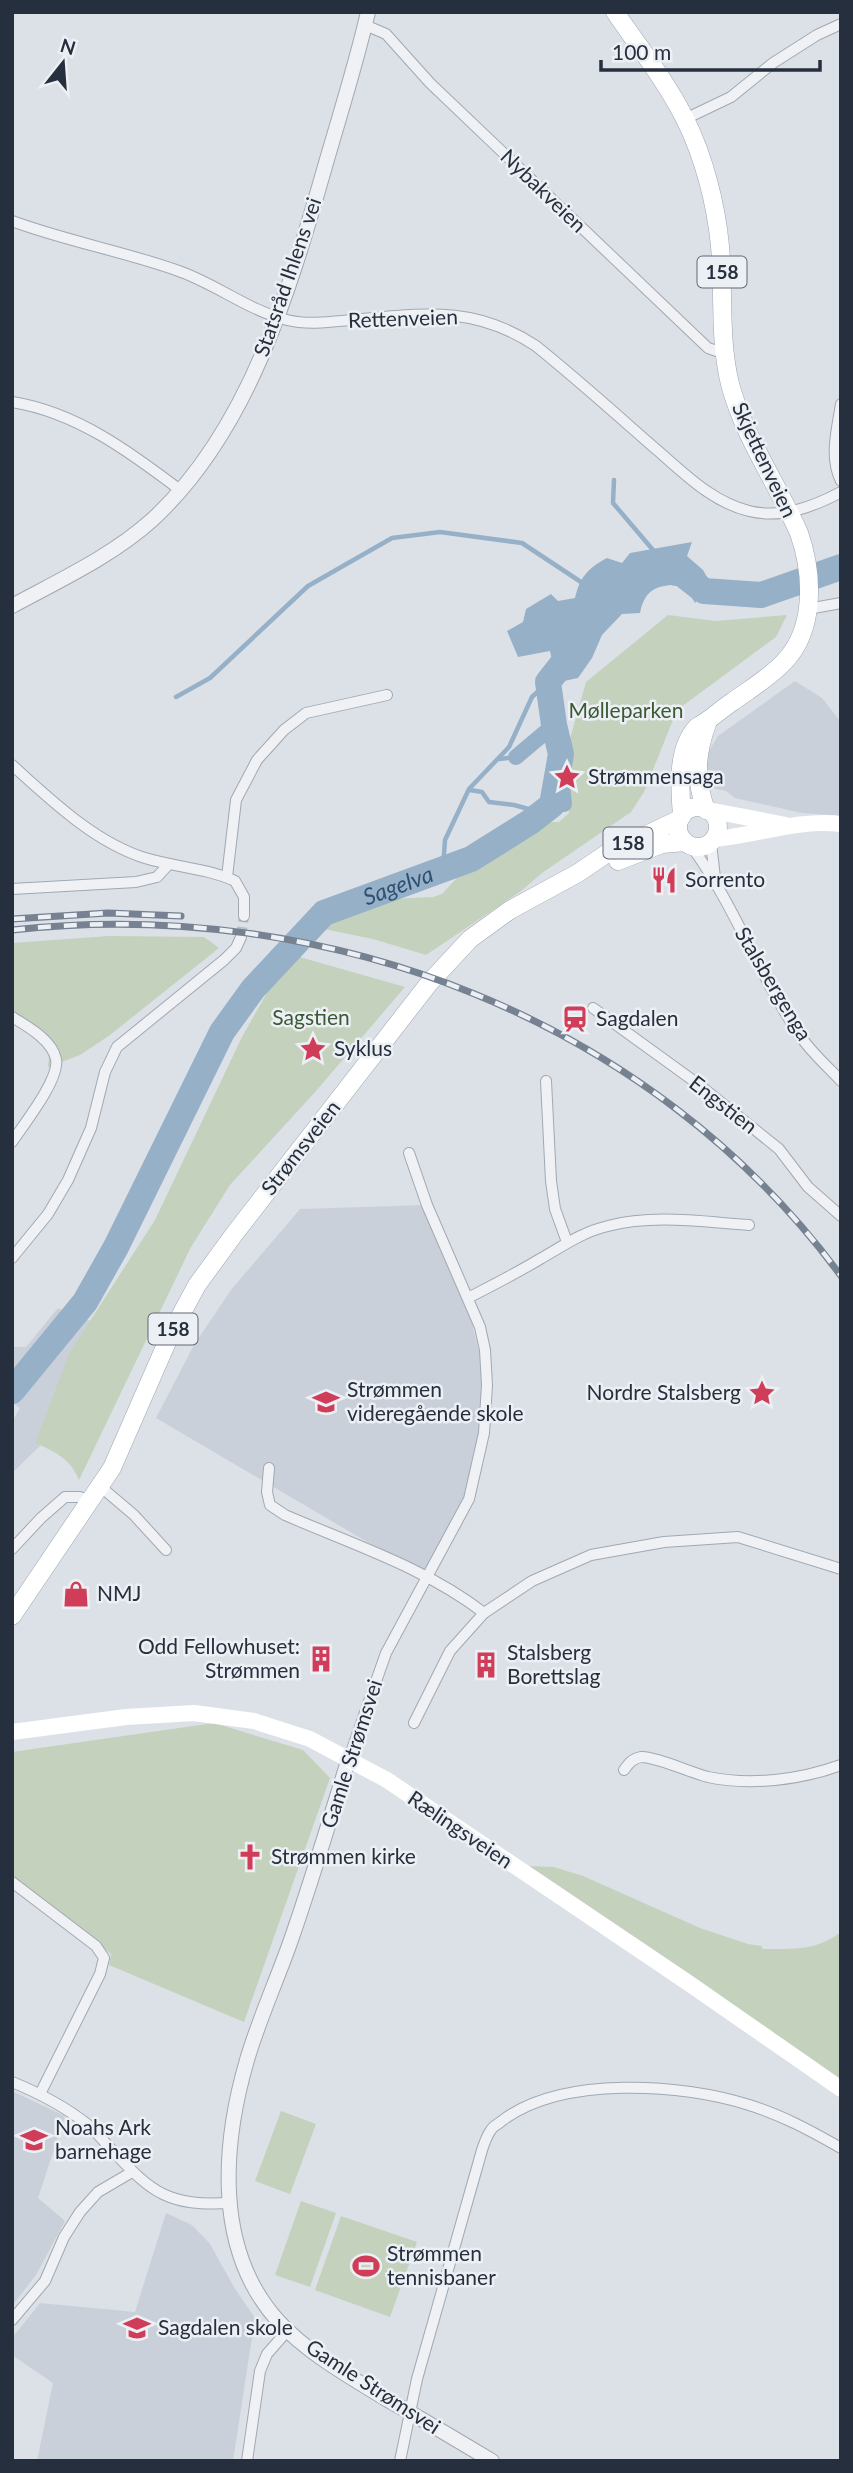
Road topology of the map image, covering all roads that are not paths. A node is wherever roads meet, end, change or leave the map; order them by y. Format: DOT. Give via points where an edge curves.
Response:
graph roads {
  1 [pos="615,12"];
  2 [pos="367,18"];
  3 [pos="841,24"];
  4 [pos="685,119"];
  5 [pos="12,221"];
  6 [pos="278,317"];
  7 [pos="725,354"];
  8 [pos="12,402"];
  9 [pos="841,404"];
  10 [pos="841,481"];
  11 [pos="180,490"];
  12 [pos="841,492"];
  13 [pos="789,511"];
  14 [pos="808,600"];
  15 [pos="841,603"];
  16 [pos="12,606"];
  17 [pos="387,695"];
  18 [pos="708,721"];
  19 [pos="12,765"];
  20 [pos="707,810"];
  21 [pos="681,818"];
  22 [pos="841,824"];
  23 [pos="792,826"];
  24 [pos="713,841"];
  25 [pos="688,844"];
  26 [pos="169,864"];
  27 [pos="578,873"];
  28 [pos="227,877"];
  29 [pos="715,881"];
  30 [pos="12,888"];
  31 [pos="244,916"];
  32 [pos="241,937"];
  33 [pos="593,1008"];
  34 [pos="12,1017"];
  35 [pos="546,1081"];
  36 [pos="841,1081"];
  37 [pos="12,1142"];
  38 [pos="410,1153"];
  39 [pos="841,1216"];
  40 [pos="749,1225"];
  41 [pos="567,1242"];
  42 [pos="12,1258"];
  43 [pos="468,1298"];
  44 [pos="269,1468"];
  45 [pos="96,1494"];
  46 [pos="12,1549"];
  47 [pos="166,1550"];
  48 [pos="841,1569"];
  49 [pos="427,1577"];
  50 [pos="484,1613"];
  51 [pos="12,1616"];
  52 [pos="414,1723"];
  53 [pos="12,1724"];
  54 [pos="20,1730"];
  55 [pos="349,1758"];
  56 [pos="841,1766"];
  57 [pos="624,1770"];
  58 [pos="12,1882"];
  59 [pos="12,2082"];
  60 [pos="841,2089"];
  61 [pos="40,2094"];
  62 [pos="841,2148"];
  63 [pos="132,2172"];
  64 [pos="229,2203"];
  65 [pos="12,2320"];
  66 [pos="288,2330"];
  67 [pos="409,2412"];
  68 [pos="247,2461"];
  69 [pos="400,2461"];
  70 [pos="492,2461"];
  1 -- 4 [label="main road, Skjettenveien / 158"];
  2 -- 6 [label="street, Statsråd Ihlens vei"];
  2 -- 7 [label="street, Nybakveien" via="708,348"];
  3 -- 4 [label="street" via="773,63 731,97"];
  4 -- 7 [label="main road, Skjettenveien / 158" via="718,228"];
  5 -- 6 [label="street, Rettenveien" via="178,271"];
  6 -- 11 [label="street, Statsråd Ihlens vei" via="234,410"];
  6 -- 13 [label="street, Rettenveien" via="313,323 450,314 502,327 547,355 714,496 751,512"];
  7 -- 13 [label="main road, Skjettenveien / 158" via="743,423"];
  8 -- 11 [label="street" via="104,436"];
  9 -- 10 [label="street" via="834,453"];
  11 -- 16 [label="street, Statsråd Ihlens vei" via="123,543"];
  12 -- 13 [label="street, Rettenveien" via="811,507"];
  13 -- 14 [label="main road, Skjettenveien / 158" via="802,541"];
  14 -- 15 [label="street"];
  14 -- 18 [label="main road, Skjettenveien / 158" via="803,632 784,663"];
  17 -- 28 [label="street" via="306,713 257,760 236,800"];
  18 -- 20 [label="main road" via="696,766"];
  18 -- 21 [label="main road, Skjettenveien / 158" via="690,735 685,748"];
  19 -- 26 [label="street" via="101,837 128,852"];
  20 -- 21 [label="main road, 158" via="693,808"];
  20 -- 23 [label="main road"];
  20 -- 24 [label="main road" via="718,823"];
  21 -- 25 [label="main road, 158" via="679,829"];
  21 -- 27 [label="main road, Strømsveien / 158" via="606,854"];
  22 -- 23 [label="main road"];
  23 -- 24 [label="main road"];
  24 -- 25 [label="main road, 158" via="702,847"];
  24 -- 29 [label="street"];
  25 -- 27 [label="main road, Strømsveien / 158" via="662,844"];
  25 -- 29 [label="street"];
  26 -- 28 [label="street"];
  26 -- 30 [label="street" via="157,877 136,882"];
  27 -- 45 [label="main road, Strømsveien / 158" via="510,910 470,939 374,1053 192,1293"];
  28 -- 31 [label="street" via="240,887"];
  29 -- 36 [label="street, Stalsbergenga" via="801,1038"];
  32 -- 42 [label="street" via="224,960 117,1047 77,1161 48,1214"];
  33 -- 39 [label="street, Engstien" via="779,1149 808,1187"];
  34 -- 37 [label="street" via="44,1040 56,1065"];
  35 -- 41 [label="street" via="551,1181"];
  38 -- 43 [label="street, Gamle Strømsvei" via="427,1205"];
  40 -- 41 [label="street" via="635,1221 610,1225"];
  41 -- 43 [label="street"];
  43 -- 49 [label="street, Gamle Strømsvei" via="485,1350 484,1433 469,1499"];
  44 -- 49 [label="street" via="270,1505"];
  45 -- 46 [label="street" via="65,1497"];
  45 -- 47 [label="street" via="134,1515"];
  45 -- 51 [label="main road, Strømsveien / 158"];
  48 -- 50 [label="street" via="738,1537 664,1542 591,1555 532,1581"];
  49 -- 50 [label="street"];
  49 -- 55 [label="street, Gamle Strømsvei" via="386,1653"];
  50 -- 52 [label="street" via="450,1651"];
  53 -- 54 [label="main road, Rælingsveien"];
  54 -- 55 [label="main road, Rælingsveien" via="152,1714 215,1715 276,1727"];
  55 -- 60 [label="main road, Rælingsveien"];
  55 -- 64 [label="street, Gamle Strømsvei" via="308,1890 244,2068 232,2134"];
  56 -- 57 [label="street" via="755,1781 710,1777 643,1757 632,1760"];
  58 -- 61 [label="street" via="96,1946 104,1958"];
  59 -- 61 [label="street"];
  61 -- 63 [label="street" via="89,2125"];
  62 -- 67 [label="street" via="800,2124 747,2104 686,2090 629,2087 571,2094 514,2112 490,2130 482,2150"];
  63 -- 64 [label="street" via="176,2200"];
  63 -- 65 [label="street" via="98,2192 80,2212 45,2281"];
  64 -- 66 [label="street, Gamle Strømsvei" via="233,2235 245,2269 264,2303"];
  66 -- 67 [label="street, Gamle Strømsvei" via="329,2363"];
  66 -- 68 [label="street" via="267,2354 260,2371"];
  67 -- 69 [label="street"];
  67 -- 70 [label="street, Gamle Strømsvei"];
}
